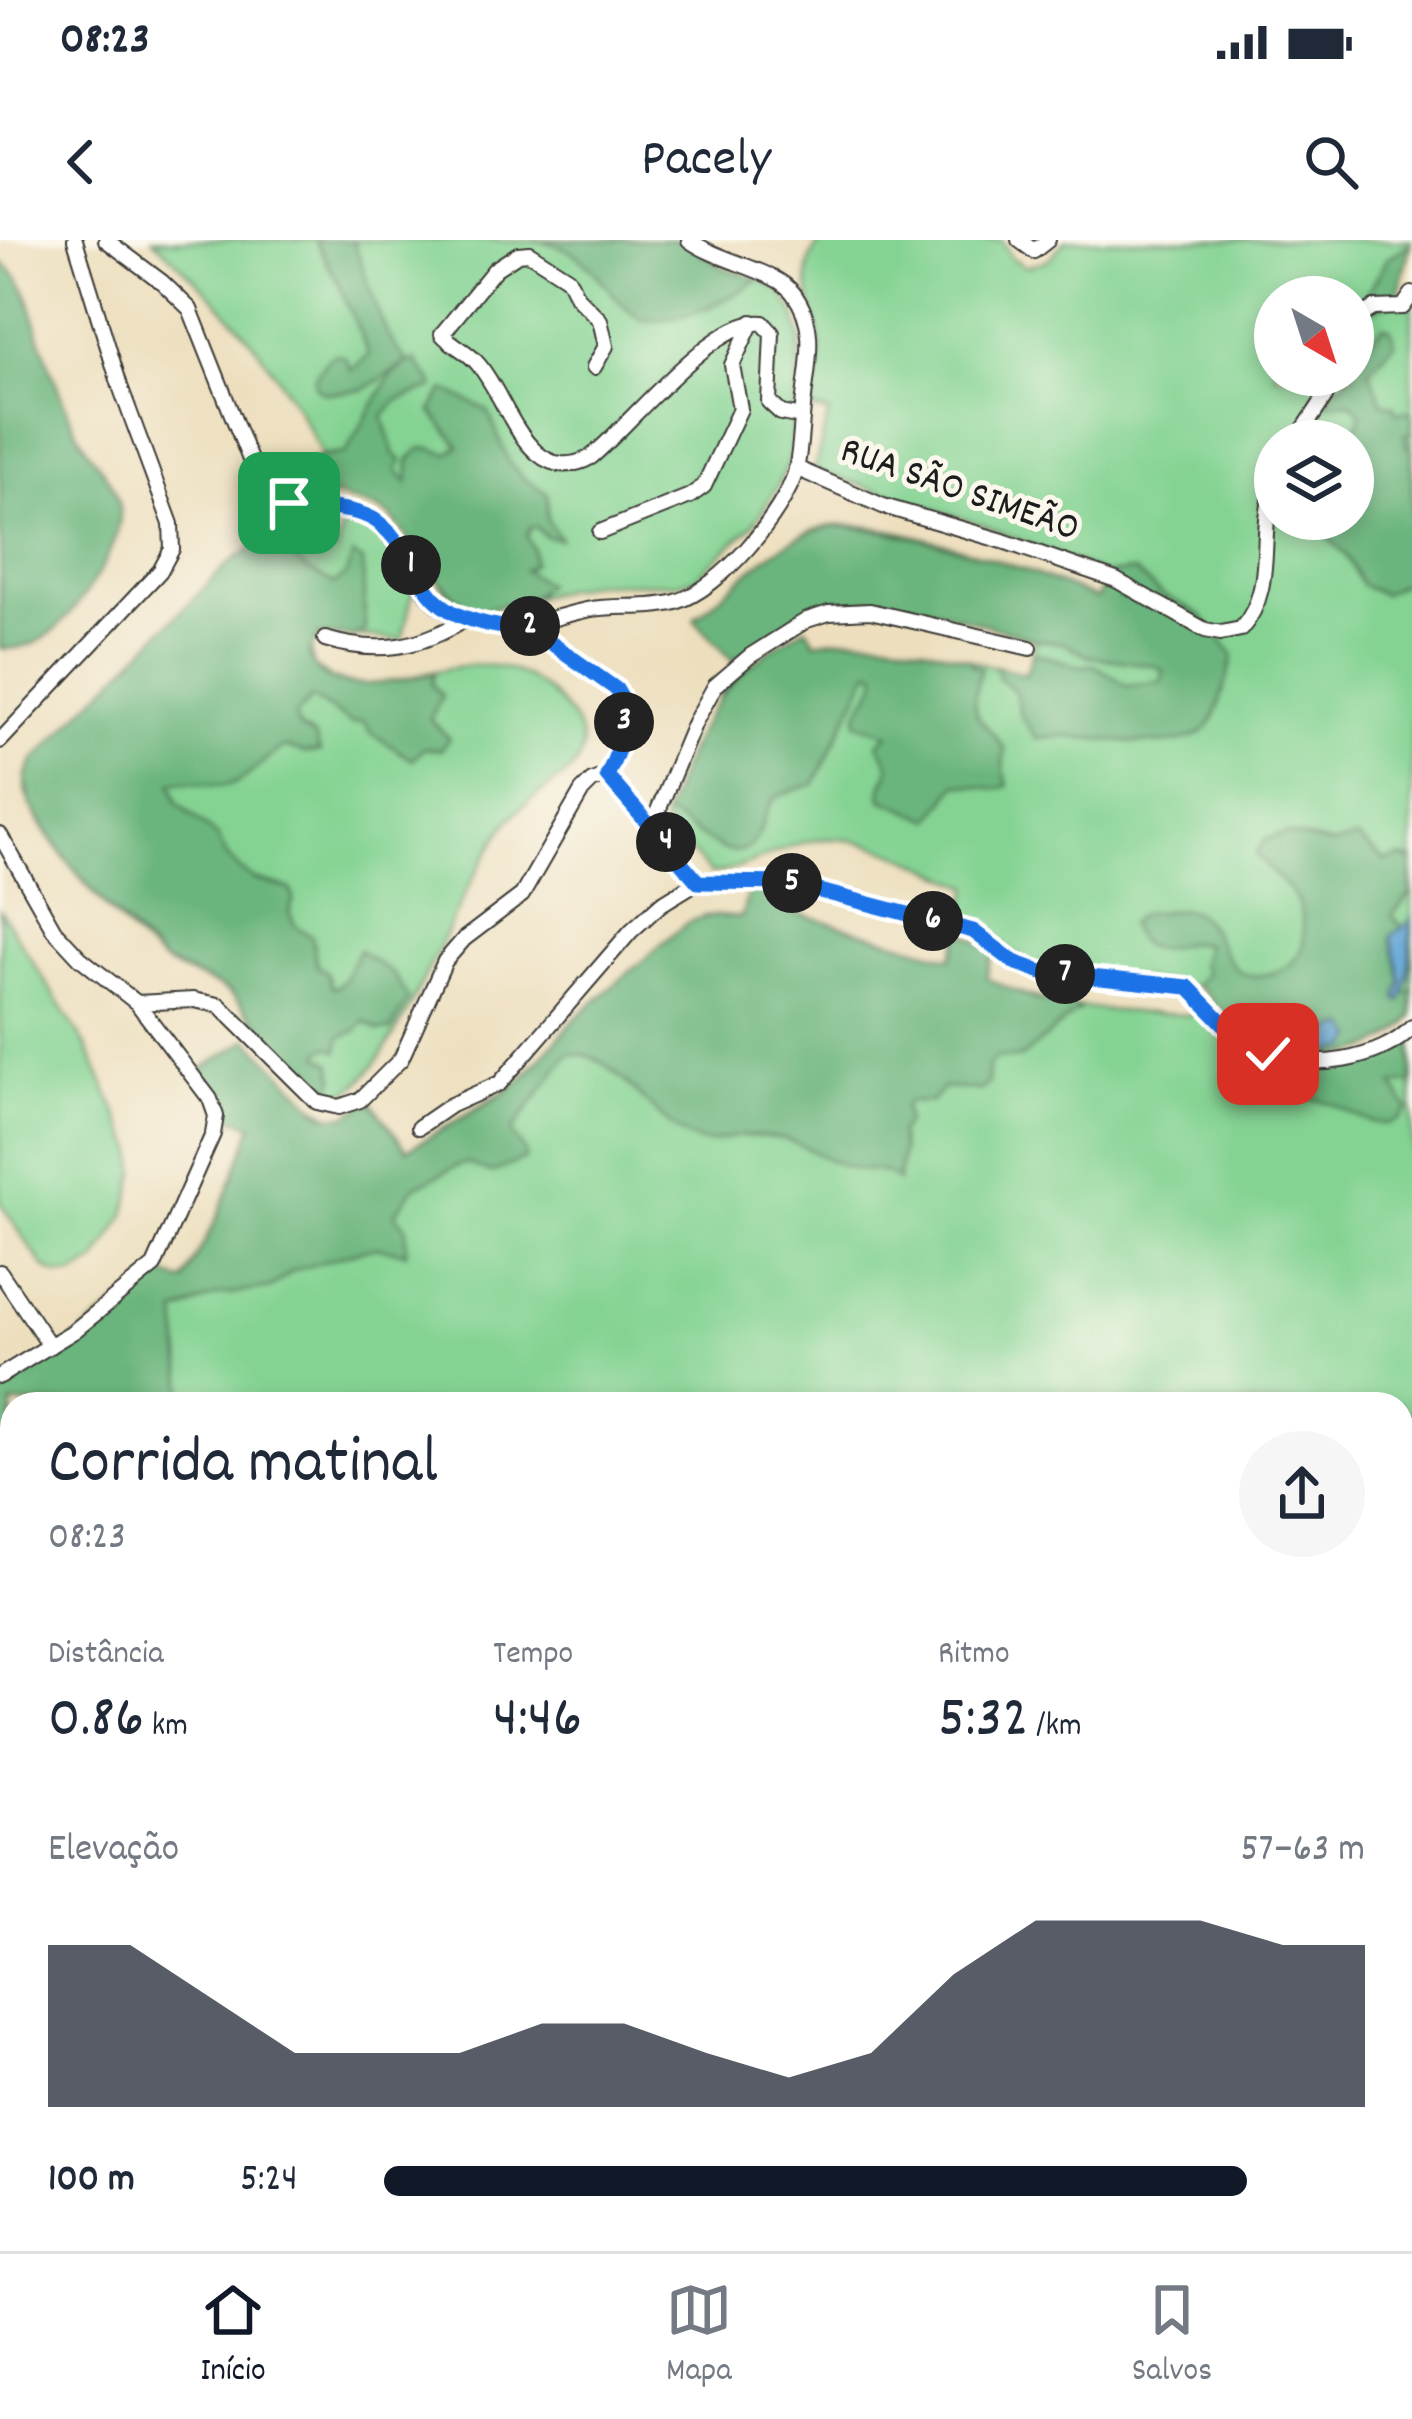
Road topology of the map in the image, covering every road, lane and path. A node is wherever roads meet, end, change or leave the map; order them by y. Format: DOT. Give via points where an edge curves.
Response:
graph roads {
  1 [pos="75,240"];
  2 [pos="106,240"];
  3 [pos="689,240"];
  4 [pos="1019,240"];
  5 [pos="1048,240"];
  6 [pos="1407,300"];
  7 [pos="1374,308"];
  8 [pos="752,322"];
  9 [pos="594,367"];
  10 [pos="802,417"];
  11 [pos="796,468"];
  12 [pos="600,532"];
  13 [pos="1266,540"];
  14 [pos="440,607"];
  15 [pos="466,619"];
  16 [pos="536,624"];
  17 [pos="326,639"];
  18 [pos="430,640"];
  19 [pos="1030,648"];
  20 [pos="0,741"];
  21 [pos="607,776"];
  22 [pos="652,825"];
  23 [pos="0,835"];
  24 [pos="698,882"];
  25 [pos="137,1003"];
  26 [pos="1412,1027"];
  27 [pos="419,1127"];
  28 [pos="0,1272"];
  29 [pos="50,1346"];
  30 [pos="0,1376"];
  1 -- 20 [label="street" via="173,544 160,571"];
  2 -- 14 [label="street" via="190,309 264,495 374,518"];
  3 -- 10 [label="street" via="787,286 809,327"];
  4 -- 5 [label="street" via="1031,251"];
  6 -- 7 [label="street"];
  8 -- 9 [label="street" via="704,348 602,447 572,464 524,442 482,368 442,334 495,269 529,253 565,274 602,323 606,346"];
  8 -- 10 [label="street" via="772,333 769,402"];
  8 -- 12 [label="street" via="731,366 738,416 704,486"];
  10 -- 11 [label="street"];
  11 -- 13 [label="street, RUA SÃO SIMEÃO" via="883,506 1139,590 1221,633 1241,629 1261,596"];
  11 -- 16 [label="street" via="765,526 693,595"];
  14 -- 15 [label="street"];
  14 -- 18 [label="street" via="448,624"];
  15 -- 16 [label="street" via="513,629"];
  15 -- 18 [label="street"];
  16 -- 21 [label="street" via="623,698 622,733"];
  17 -- 18 [label="street" via="367,646"];
  19 -- 22 [label="street" via="870,611 807,620 716,686"];
  21 -- 22 [label="street"];
  21 -- 25 [label="street" via="577,799 516,902 446,961 406,1052 360,1100 339,1107 317,1102 214,1003"];
  22 -- 24 [label="street"];
  23 -- 25 [label="street" via="54,930"];
  24 -- 26 [label="street" via="789,883 973,931 1042,972 1188,987 1224,1024 1275,1056 1365,1056"];
  24 -- 27 [label="street" via="631,931 515,1070"];
  25 -- 29 [label="street" via="213,1103 213,1134 154,1266"];
  28 -- 29 [label="street"];
  29 -- 30 [label="street"];
}
